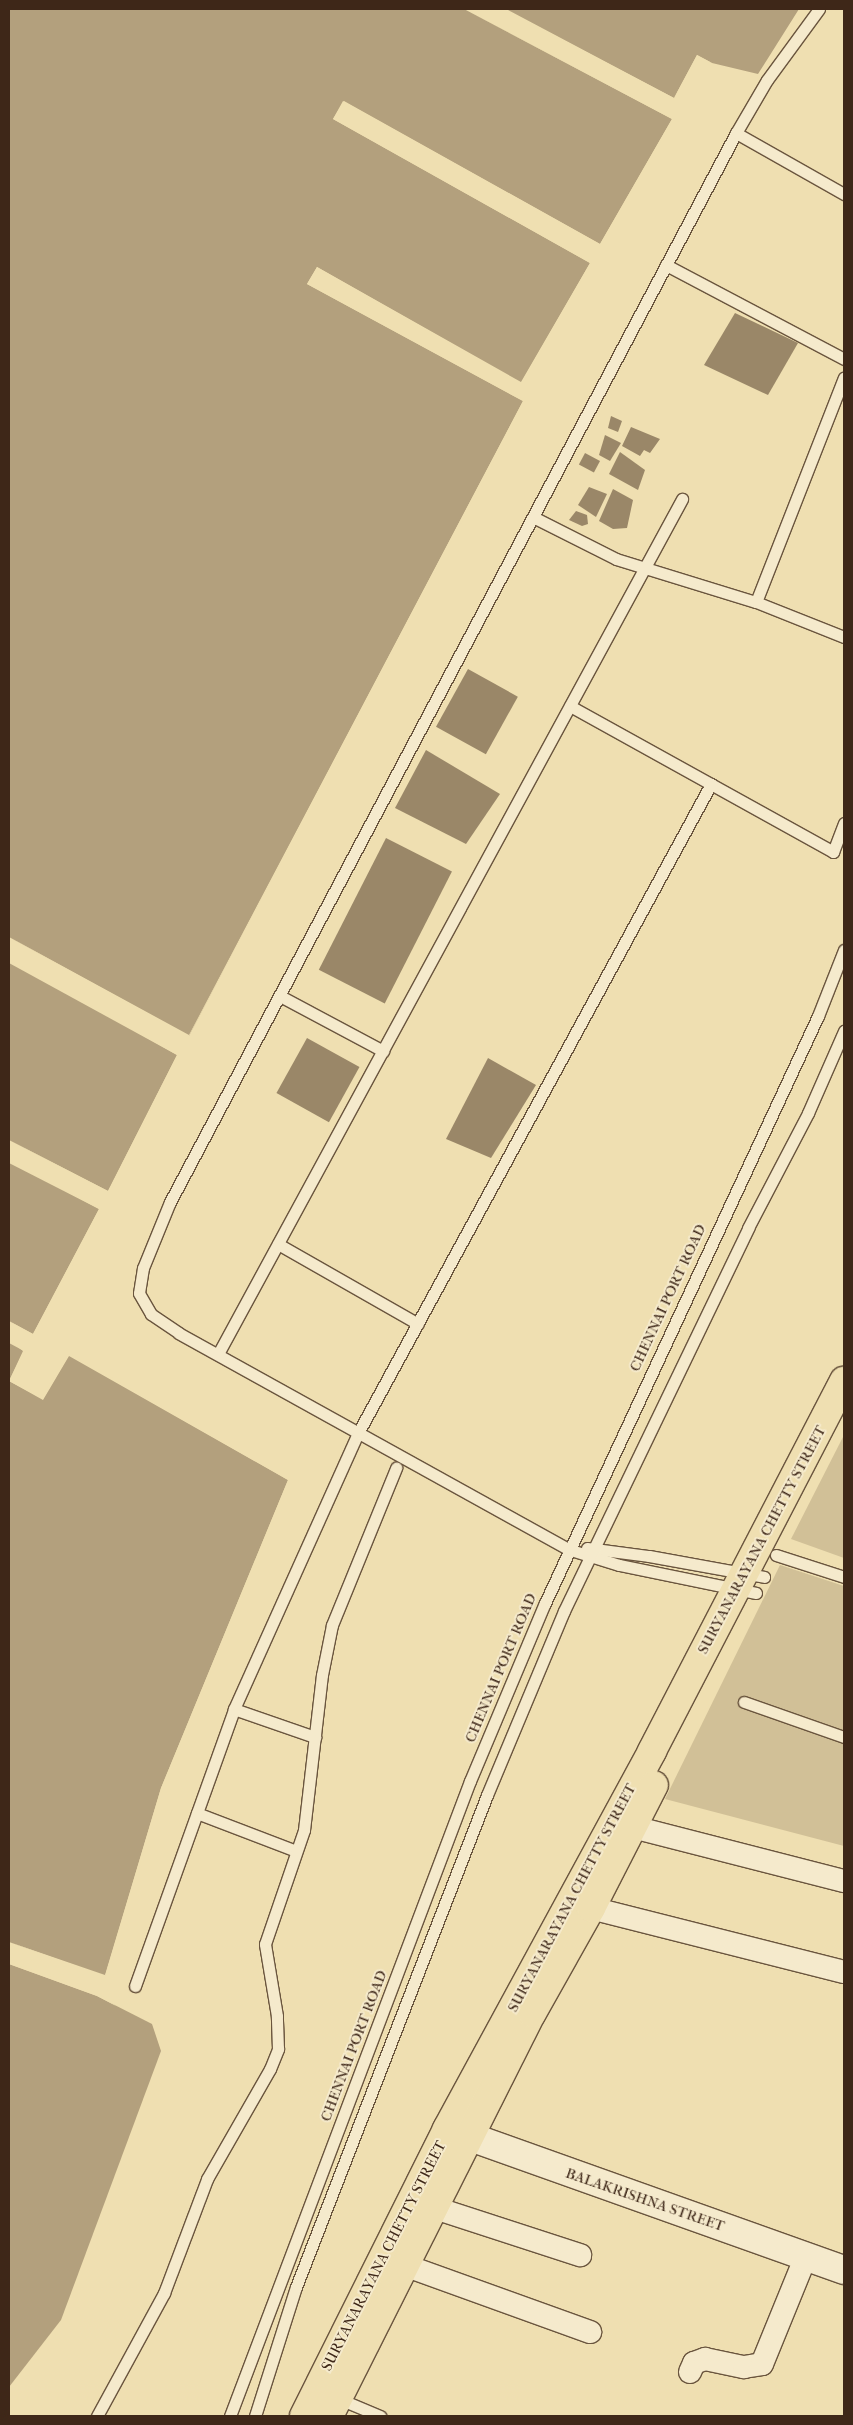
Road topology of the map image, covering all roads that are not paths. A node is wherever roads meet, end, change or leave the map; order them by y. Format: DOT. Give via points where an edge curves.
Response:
graph roads {
  1 [pos="819,9"];
  2 [pos="736,133"];
  3 [pos="844,194"];
  4 [pos="666,265"];
  5 [pos="844,359"];
  6 [pos="844,378"];
  7 [pos="682,499"];
  8 [pos="534,517"];
  9 [pos="645,568"];
  10 [pos="756,602"];
  11 [pos="844,637"];
  12 [pos="570,706"];
  13 [pos="711,784"];
  14 [pos="844,823"];
  15 [pos="844,950"];
  16 [pos="280,996"];
  17 [pos="844,1031"];
  18 [pos="383,1051"];
  19 [pos="278,1244"];
  20 [pos="418,1324"];
  21 [pos="218,1354"];
  22 [pos="844,1381"];
  23 [pos="844,1414"];
  24 [pos="358,1433"];
  25 [pos="396,1468"];
  26 [pos="568,1550"];
  27 [pos="591,1553"];
  28 [pos="756,1577"];
  29 [pos="844,1577"];
  30 [pos="744,1702"];
  31 [pos="234,1708"];
  32 [pos="315,1737"];
  33 [pos="844,1737"];
  34 [pos="197,1813"];
  35 [pos="633,1827"];
  36 [pos="296,1851"];
  37 [pos="844,1881"];
  38 [pos="591,1908"];
  39 [pos="844,1972"];
  40 [pos="135,1986"];
  41 [pos="457,2134"];
  42 [pos="432,2207"];
  43 [pos="580,2255"];
  44 [pos="806,2256"];
  45 [pos="404,2265"];
  46 [pos="844,2270"];
  47 [pos="590,2332"];
  48 [pos="690,2372"];
  49 [pos="333,2407"];
  50 [pos="97,2416"];
  51 [pos="230,2416"];
  52 [pos="255,2416"];
  53 [pos="304,2416"];
  54 [pos="380,2416"];
  1 -- 2 [label="lane" via="767,80"];
  2 -- 3 [label="lane"];
  2 -- 4 [label="lane"];
  4 -- 5 [label="lane"];
  4 -- 8 [label="lane"];
  6 -- 10 [label="lane"];
  7 -- 9 [label="lane"];
  8 -- 9 [label="lane" via="597,551"];
  8 -- 16 [label="lane"];
  9 -- 10 [label="lane"];
  9 -- 12 [label="lane"];
  10 -- 11 [label="lane"];
  12 -- 13 [label="lane"];
  12 -- 18 [label="lane"];
  13 -- 14 [label="lane" via="833,852"];
  13 -- 20 [label="lane"];
  15 -- 26 [label="lane, CHENNAI PORT ROAD" via="818,1016"];
  16 -- 18 [label="lane"];
  16 -- 21 [label="lane" via="170,1202 151,1244 140,1281 143,1304 151,1314"];
  17 -- 27 [label="lane" via="808,1113 748,1228"];
  18 -- 19 [label="lane"];
  19 -- 20 [label="lane"];
  19 -- 21 [label="lane"];
  20 -- 24 [label="lane"];
  21 -- 24 [label="lane"];
  22 -- 28 [label="main road, SURYANARAYANA CHETTY STREET"];
  23 -- 28 [label="main road, SURYANARAYANA CHETTY STREET"];
  24 -- 26 [label="lane"];
  24 -- 31 [label="lane"];
  25 -- 32 [label="lane" via="332,1625"];
  26 -- 27 [label="lane"];
  26 -- 51 [label="lane, CHENNAI PORT ROAD" via="470,1781"];
  27 -- 28 [label="lane"];
  27 -- 28 [label="lane"];
  27 -- 52 [label="lane" via="487,1795 400,2015 296,2288"];
  28 -- 29 [label="lane"];
  28 -- 35 [label="main road, SURYANARAYANA CHETTY STREET"];
  28 -- 41 [label="main road, SURYANARAYANA CHETTY STREET"];
  30 -- 33 [label="lane"];
  31 -- 32 [label="lane"];
  31 -- 34 [label="lane"];
  32 -- 36 [label="lane" via="304,1830"];
  34 -- 36 [label="lane"];
  34 -- 40 [label="lane"];
  35 -- 37 [label="street"];
  35 -- 38 [label="main road, SURYANARAYANA CHETTY STREET"];
  36 -- 50 [label="lane" via="265,1944 277,2016 278,2049 207,2179 164,2293"];
  38 -- 39 [label="street"];
  38 -- 41 [label="main road, SURYANARAYANA CHETTY STREET" via="532,2013"];
  41 -- 42 [label="main road, SURYANARAYANA CHETTY STREET"];
  41 -- 44 [label="street, BALAKRISHNA STREET"];
  41 -- 53 [label="main road, SURYANARAYANA CHETTY STREET"];
  42 -- 43 [label="street"];
  42 -- 45 [label="main road, SURYANARAYANA CHETTY STREET"];
  44 -- 46 [label="street, BALAKRISHNA STREET"];
  44 -- 48 [label="street" via="762,2364 744,2367 705,2359 694,2363"];
  45 -- 47 [label="street"];
  45 -- 49 [label="main road, SURYANARAYANA CHETTY STREET"];
  49 -- 54 [label="lane"];
}
